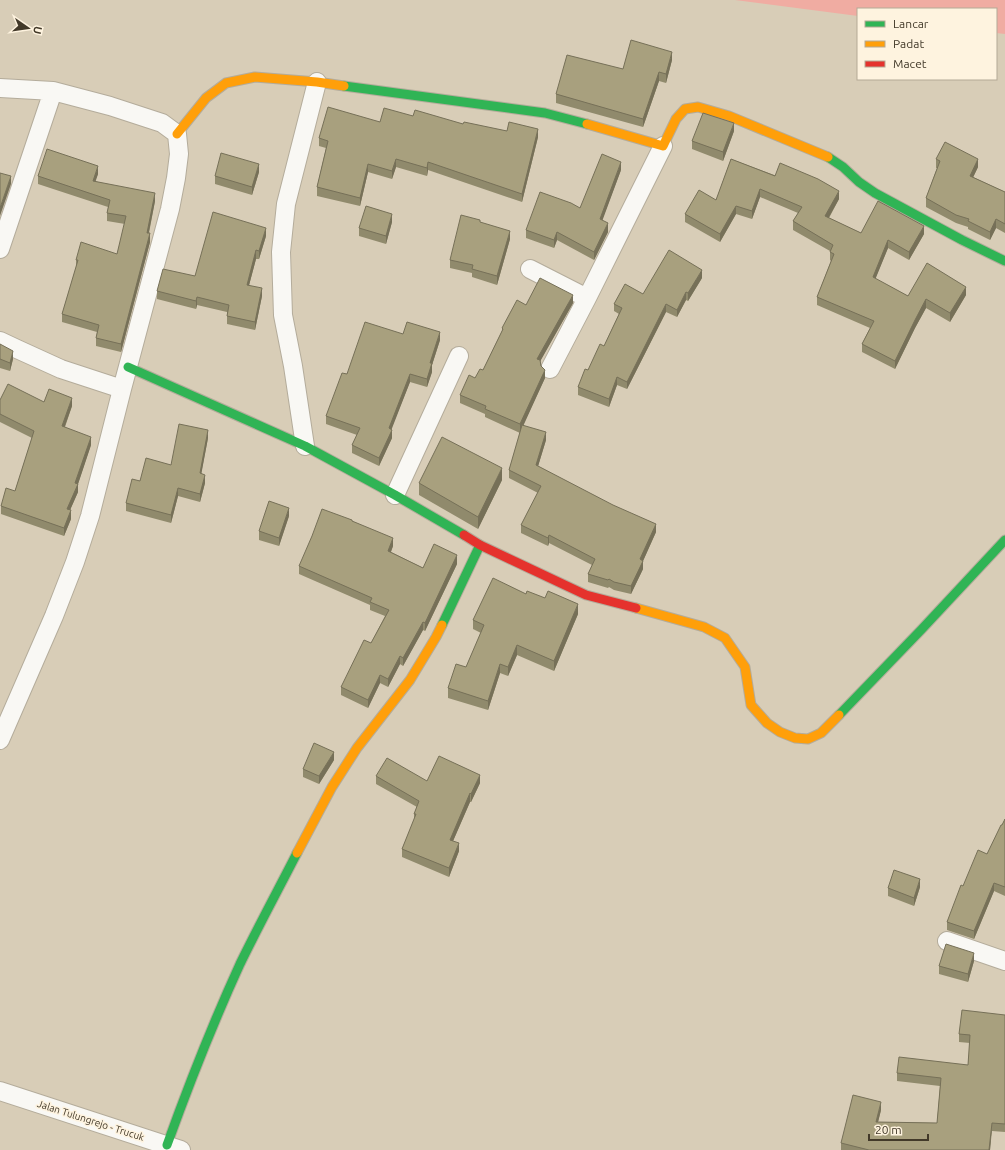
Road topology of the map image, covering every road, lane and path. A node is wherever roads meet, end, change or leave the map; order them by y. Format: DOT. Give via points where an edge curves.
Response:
graph roads {
  1 [pos="316,82"];
  2 [pos="0,88"];
  3 [pos="53,91"];
  4 [pos="177,134"];
  5 [pos="663,146"];
  6 [pos="0,249"];
  7 [pos="1005,261"];
  8 [pos="530,269"];
  9 [pos="587,298"];
  10 [pos="0,341"];
  11 [pos="459,356"];
  12 [pos="128,367"];
  13 [pos="550,369"];
  14 [pos="122,389"];
  15 [pos="305,446"];
  16 [pos="395,495"];
  17 [pos="1005,540"];
  18 [pos="480,545"];
  19 [pos="0,740"];
  20 [pos="947,941"];
  21 [pos="1005,961"];
  22 [pos="0,1091"];
  23 [pos="174,1147"];
  1 -- 4 [label="street" via="255,77 226,83 206,98"];
  1 -- 5 [label="street" via="545,113"];
  1 -- 15 [label="street" via="286,204 281,252 283,315"];
  2 -- 3 [label="street"];
  3 -- 4 [label="street" via="162,123"];
  3 -- 6 [label="street"];
  4 -- 12 [label="street" via="179,154 170,209"];
  5 -- 7 [label="street" via="676,119 685,109 698,107 729,116 828,157 875,193"];
  5 -- 9 [label="street"];
  8 -- 9 [label="street"];
  9 -- 13 [label="street"];
  10 -- 14 [label="street" via="61,369"];
  11 -- 16 [label="street"];
  12 -- 14 [label="street"];
  12 -- 15 [label="street"];
  14 -- 19 [label="street" via="76,562"];
  15 -- 16 [label="street"];
  16 -- 18 [label="street"];
  17 -- 18 [label="street" via="821,733 808,740 780,732 767,723 751,705 745,667 725,638 704,626 586,595"];
  18 -- 23 [label="street" via="436,637 410,680 357,748 332,787 262,920 192,1077"];
  20 -- 21 [label="street"];
  22 -- 23 [label="street, Jalan Tulungrejo - Trucuk"];
}
